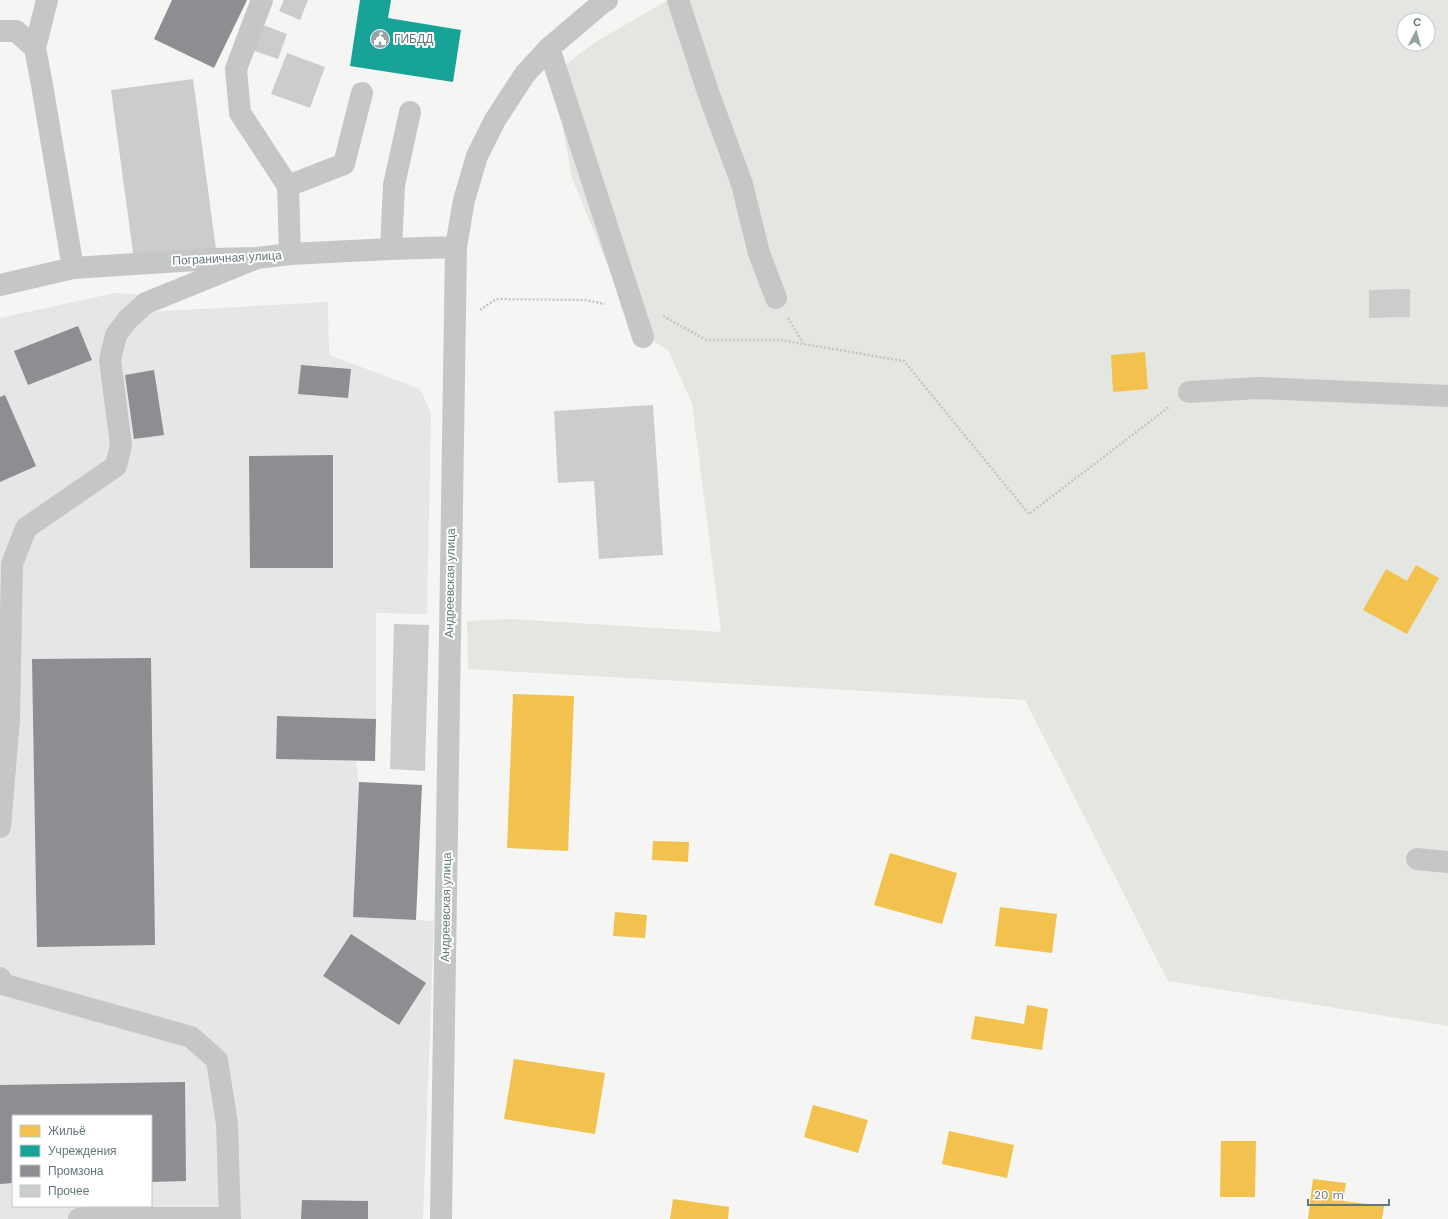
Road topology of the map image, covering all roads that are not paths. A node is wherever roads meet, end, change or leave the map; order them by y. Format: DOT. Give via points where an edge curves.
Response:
graph roads {
  1 [pos="47,0"];
  2 [pos="262,0"];
  3 [pos="678,0"];
  4 [pos="604,1"];
  5 [pos="0,31"];
  6 [pos="35,48"];
  7 [pos="549,48"];
  8 [pos="362,93"];
  9 [pos="410,112"];
  10 [pos="288,186"];
  11 [pos="456,247"];
  12 [pos="391,249"];
  13 [pos="290,254"];
  14 [pos="257,258"];
  15 [pos="72,268"];
  16 [pos="0,285"];
  17 [pos="776,298"];
  18 [pos="643,337"];
  19 [pos="1189,392"];
  20 [pos="1448,396"];
  21 [pos="6,602"];
  22 [pos="0,826"];
  23 [pos="1417,859"];
  24 [pos="1448,862"];
  25 [pos="0,978"];
  26 [pos="79,1219"];
  27 [pos="230,1219"];
  28 [pos="441,1219"];
  1 -- 6 [label="street"];
  2 -- 10 [label="street" via="236,69 240,113"];
  3 -- 17 [label="street" via="742,184 759,253"];
  4 -- 7 [label="street, Андреевская улица"];
  5 -- 6 [label="street" via="16,31"];
  6 -- 15 [label="street"];
  7 -- 11 [label="street, Андреевская улица" via="525,74 495,120 477,156 464,200"];
  7 -- 18 [label="street"];
  8 -- 10 [label="street" via="344,164"];
  9 -- 12 [label="street" via="394,185"];
  10 -- 13 [label="street"];
  11 -- 12 [label="street, Пограничная улица"];
  11 -- 28 [label="street, Андреевская улица"];
  12 -- 13 [label="street, Пограничная улица"];
  13 -- 14 [label="street, Пограничная улица"];
  14 -- 15 [label="street, Пограничная улица" via="212,258"];
  14 -- 21 [label="street" via="146,303 128,319 116,335 110,360 121,445 116,466 26,528 12,564"];
  15 -- 16 [label="street, Пограничная улица"];
  19 -- 20 [label="street" via="1259,388"];
  21 -- 22 [label="street" via="9,719"];
  23 -- 24 [label="street"];
  25 -- 27 [label="street" via="2,984 191,1037 217,1060 227,1124"];
  26 -- 27 [label="street"];
}
